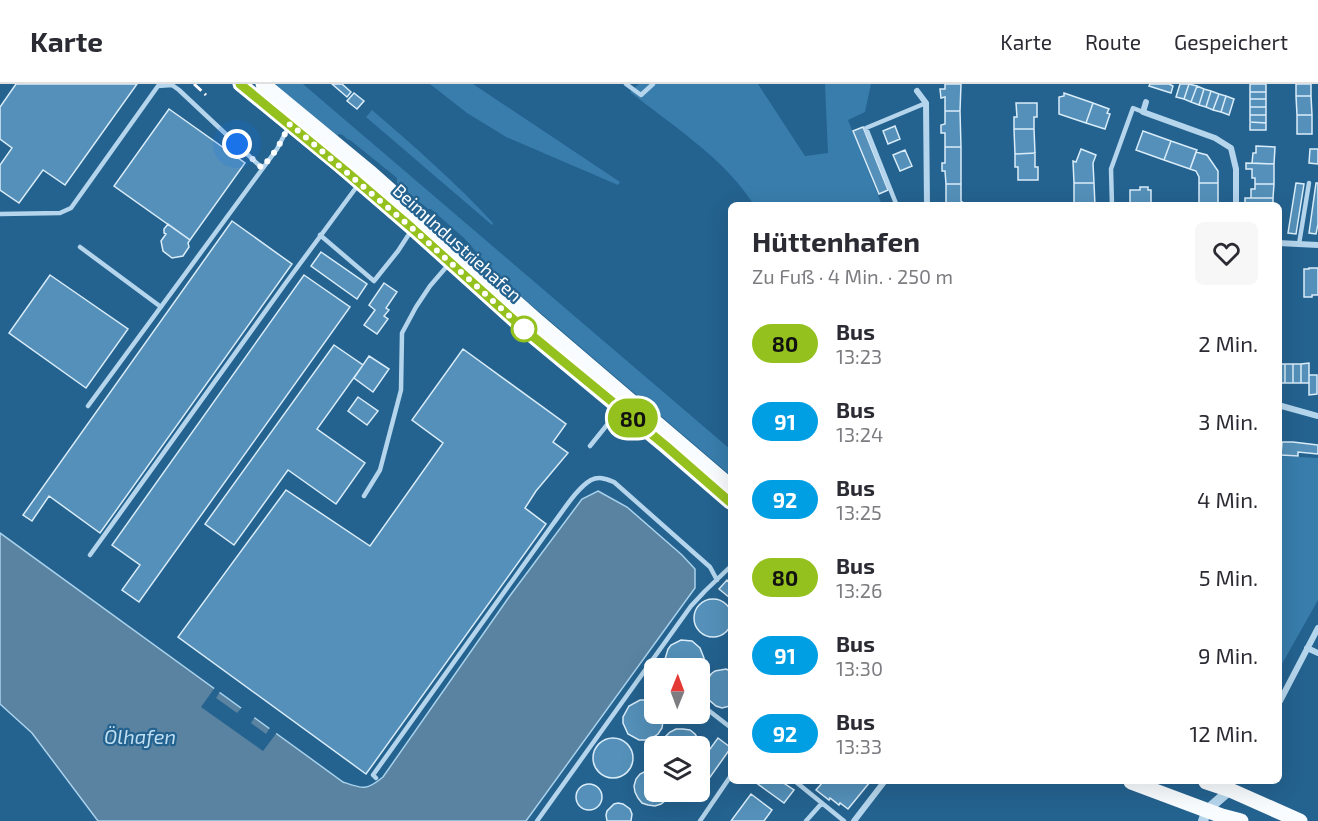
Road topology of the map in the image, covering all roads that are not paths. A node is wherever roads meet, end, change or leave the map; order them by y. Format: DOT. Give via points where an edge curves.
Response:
graph roads {
  1 [pos="240,84"];
  2 [pos="263,84"];
  3 [pos="626,84"];
  4 [pos="653,84"];
  5 [pos="917,91"];
  6 [pos="1146,102"];
  7 [pos="926,104"];
  8 [pos="1143,112"];
  9 [pos="290,124"];
  10 [pos="262,168"];
  11 [pos="359,182"];
  12 [pos="1309,183"];
  13 [pos="895,202"];
  14 [pos="927,202"];
  15 [pos="1112,202"];
  16 [pos="1236,202"];
  17 [pos="0,214"];
  18 [pos="412,228"];
  19 [pos="320,235"];
  20 [pos="1282,243"];
  21 [pos="1299,244"];
  22 [pos="1318,245"];
  23 [pos="80,247"];
  24 [pos="450,263"];
  25 [pos="161,307"];
  26 [pos="88,406"];
  27 [pos="1282,406"];
  28 [pos="620,408"];
  29 [pos="1318,416"];
  30 [pos="590,446"];
  31 [pos="728,484"];
  32 [pos="364,496"];
  33 [pos="728,500"];
  34 [pos="90,555"];
  35 [pos="728,569"];
  36 [pos="717,580"];
  37 [pos="1318,628"];
  38 [pos="1307,648"];
  39 [pos="1318,653"];
  40 [pos="654,658"];
  41 [pos="644,672"];
  42 [pos="1282,697"];
  43 [pos="710,712"];
  44 [pos="728,725"];
  45 [pos="376,778"];
  46 [pos="728,780"];
  47 [pos="798,784"];
  48 [pos="882,784"];
  49 [pos="1135,784"];
  50 [pos="1232,786"];
  51 [pos="822,803"];
  52 [pos="1205,816"];
  53 [pos="1221,818"];
  54 [pos="537,821"];
  55 [pos="699,821"];
  56 [pos="806,821"];
  57 [pos="844,821"];
  58 [pos="854,821"];
  59 [pos="1241,821"];
  60 [pos="1300,821"];
  1 -- 9 [label="main road, Beim Industriehafen"];
  2 -- 31 [label="main road, Beim Industriehafen"];
  3 -- 4 [label="lane" via="641,95"];
  5 -- 7 [label="street"];
  6 -- 8 [label="street"];
  7 -- 13 [label="lane" via="866,128"];
  7 -- 14 [label="street"];
  8 -- 15 [label="lane" via="1133,108 1115,155 1111,169"];
  8 -- 16 [label="street" via="1215,138 1231,148 1236,169"];
  9 -- 10 [label="lane"];
  9 -- 11 [label="main road, Beim Industriehafen"];
  10 -- 17 [label="lane" via="180,90 172,85 158,86 71,208 60,213"];
  10 -- 25 [label="lane"];
  11 -- 18 [label="main road, Beim Industriehafen"];
  11 -- 19 [label="lane"];
  12 -- 21 [label="lane"];
  18 -- 19 [label="lane" via="375,281"];
  18 -- 24 [label="main road, Beim Industriehafen"];
  19 -- 34 [label="lane"];
  20 -- 21 [label="street"];
  21 -- 22 [label="street"];
  23 -- 25 [label="lane"];
  24 -- 28 [label="main road, Beim Industriehafen"];
  24 -- 32 [label="lane" via="430,286 402,333 401,390 380,470"];
  25 -- 26 [label="lane"];
  27 -- 29 [label="street"];
  28 -- 30 [label="lane"];
  28 -- 33 [label="main road, Beim Industriehafen"];
  35 -- 36 [label="lane"];
  36 -- 40 [label="lane" via="691,606"];
  36 -- 45 [label="lane" via="710,567 614,482 592,479 553,524 373,776"];
  37 -- 38 [label="street"];
  38 -- 39 [label="street"];
  38 -- 42 [label="street"];
  41 -- 54 [label="lane"];
  43 -- 44 [label="lane"];
  46 -- 55 [label="lane"];
  47 -- 51 [label="lane"];
  48 -- 58 [label="street"];
  49 -- 52 [label="main road"];
  50 -- 52 [label="street"];
  50 -- 53 [label="street"];
  50 -- 60 [label="main road"];
  51 -- 56 [label="lane"];
  51 -- 57 [label="lane"];
  52 -- 53 [label="main road"];
  53 -- 59 [label="main road"];
}
